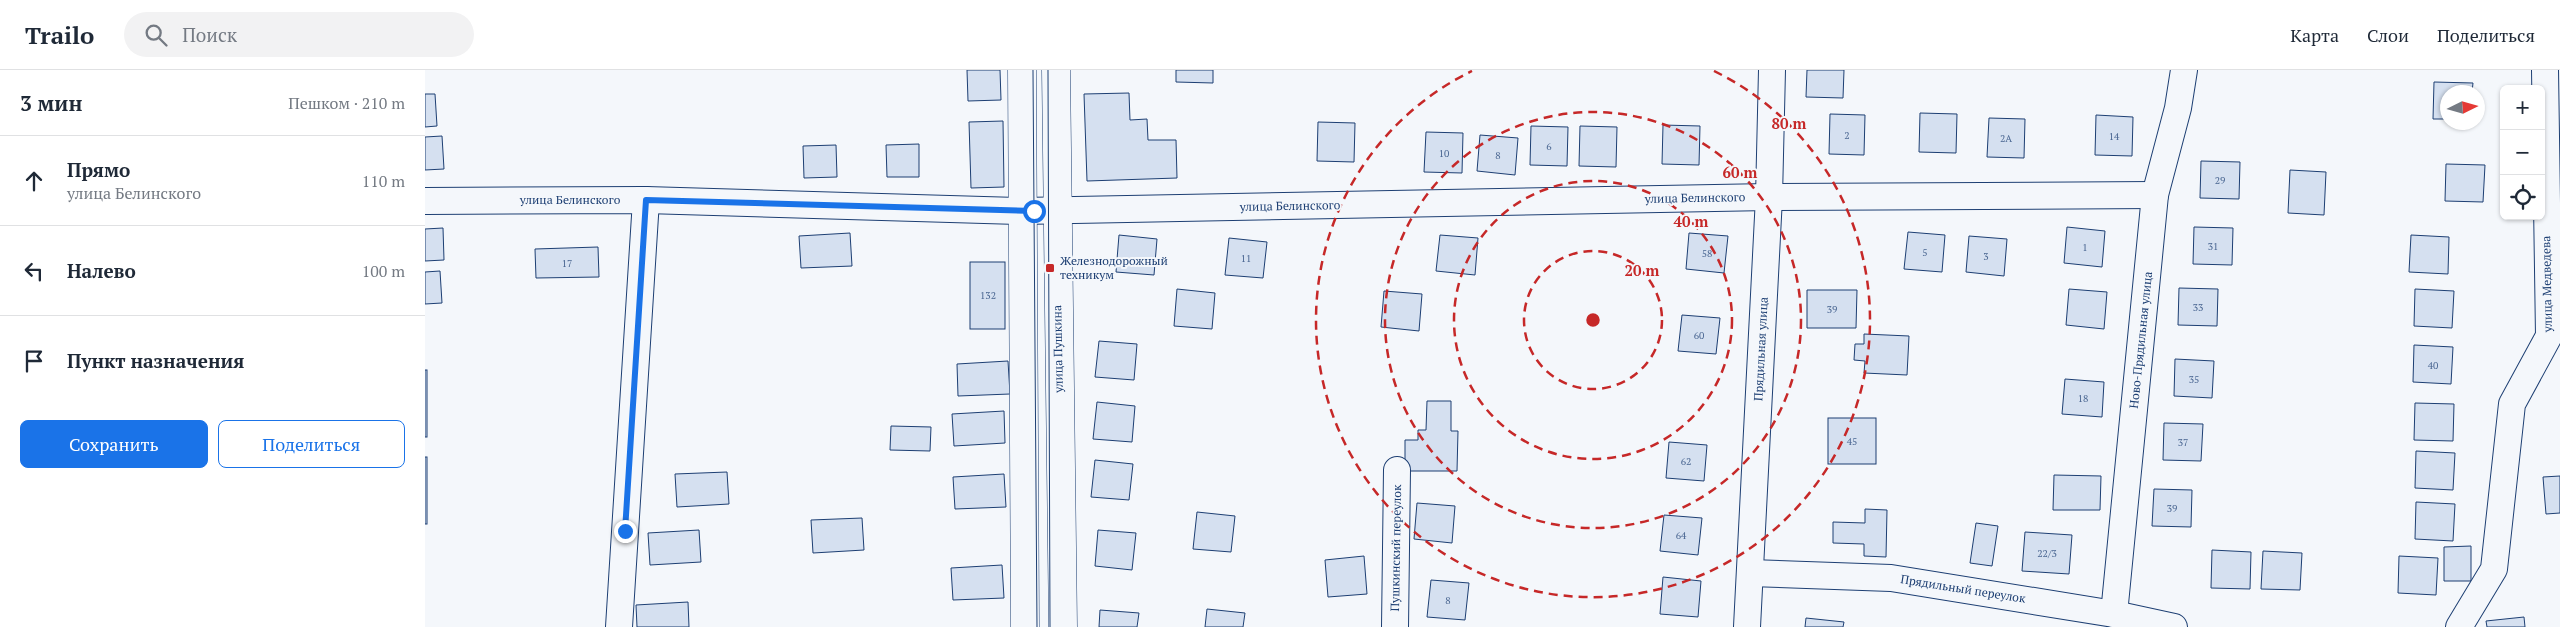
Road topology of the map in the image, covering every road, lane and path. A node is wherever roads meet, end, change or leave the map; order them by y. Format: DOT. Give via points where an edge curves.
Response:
graph roads {
  1 [pos="1022,70"];
  2 [pos="1056,70"];
  3 [pos="1773,70"];
  4 [pos="2183,70"];
  5 [pos="2545,70"];
  6 [pos="2155,195"];
  7 [pos="1769,197"];
  8 [pos="425,200"];
  9 [pos="646,200"];
  10 [pos="1056,211"];
  11 [pos="1022,212"];
  12 [pos="2553,231"];
  13 [pos="2555,346"];
  14 [pos="1397,470"];
  15 [pos="1750,573"];
  16 [pos="2114,614"];
  17 [pos="619,627"];
  18 [pos="1025,627"];
  19 [pos="1063,627"];
  20 [pos="1395,627"];
  21 [pos="1747,627"];
  22 [pos="2174,627"];
  23 [pos="2459,627"];
  1 -- 11 [label="main road"];
  2 -- 10 [label="main road, улица Пушкина"];
  3 -- 7 [label="street, Прядильная улица"];
  4 -- 6 [label="street, Ново-Прядильная улица"];
  5 -- 12 [label="street, улица Медведева"];
  6 -- 7 [label="street, улица Белинского"];
  6 -- 16 [label="street, Ново-Прядильная улица"];
  7 -- 10 [label="street, улица Белинского"];
  7 -- 15 [label="street, Прядильная улица"];
  8 -- 9 [label="street, улица Белинского"];
  9 -- 11 [label="street, улица Белинского"];
  9 -- 17 [label="street"];
  10 -- 11 [label="street, улица Белинского"];
  10 -- 19 [label="main road, улица Пушкина"];
  11 -- 18 [label="main road"];
  12 -- 13 [label="street, улица Медведева"];
  13 -- 23 [label="street, улица Медведева" via="2512,404 2493,569"];
  14 -- 20 [label="street, Пушкинский переулок"];
  15 -- 16 [label="street, Прядильный переулок" via="1891,578"];
  15 -- 21 [label="street, Прядильная улица"];
  16 -- 22 [label="street, Прядильный переулок"];
}
